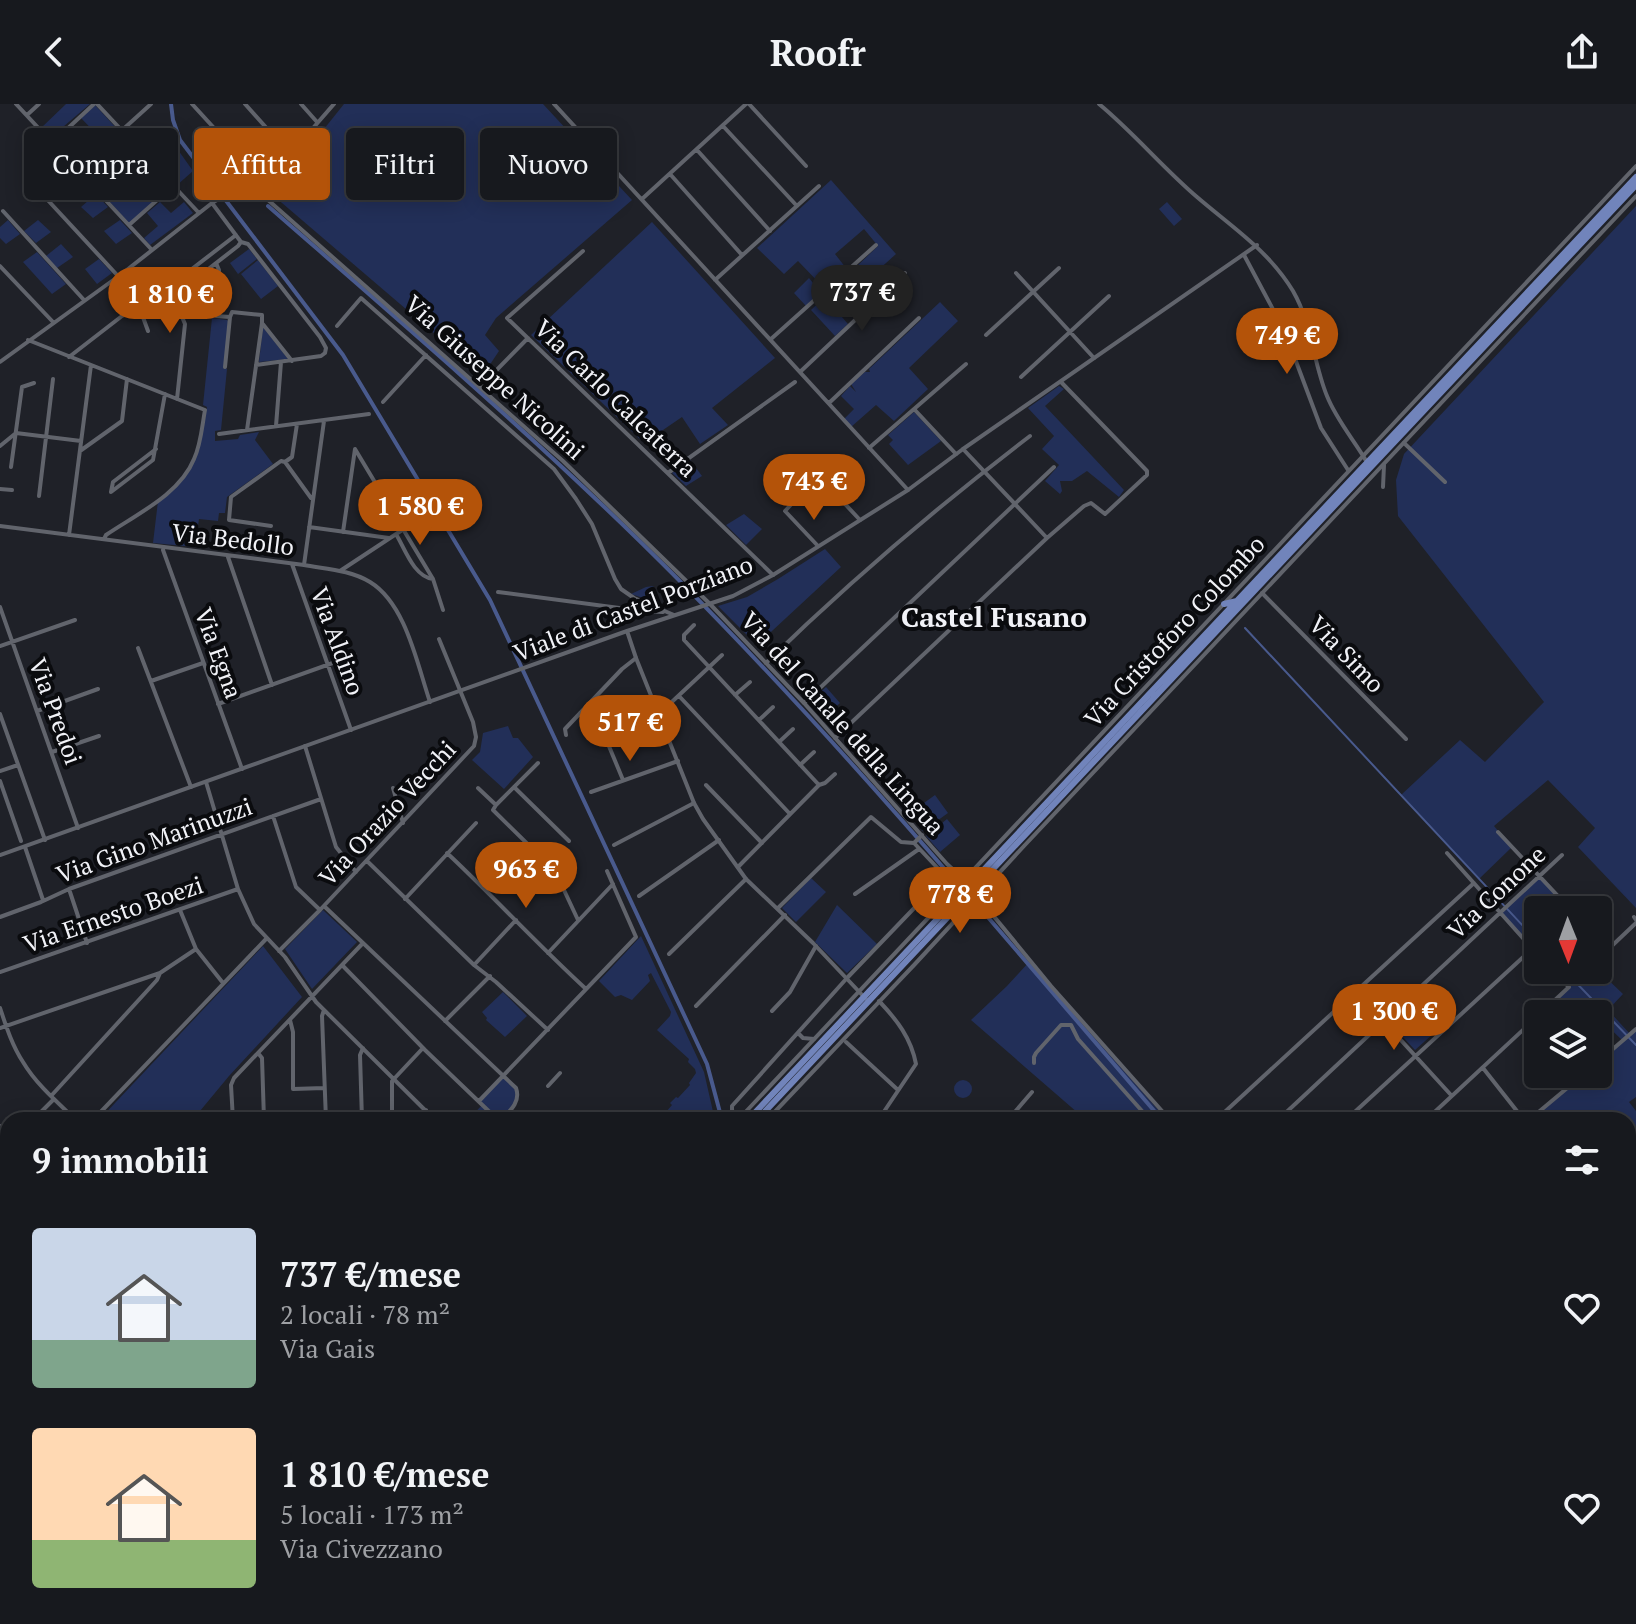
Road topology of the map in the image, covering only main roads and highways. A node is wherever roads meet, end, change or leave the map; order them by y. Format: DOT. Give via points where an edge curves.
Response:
graph roads {
  1 [pos="1636,177"];
  2 [pos="1636,185"];
  3 [pos="1366,462"];
  4 [pos="1237,601"];
  5 [pos="1224,604"];
  6 [pos="1026,814"];
  7 [pos="1036,814"];
  8 [pos="971,888"];
  9 [pos="870,999"];
  10 [pos="756,1112"];
  11 [pos="764,1112"];
  1 -- 3 [label="main road, Via Cristoforo Colombo"];
  2 -- 3 [label="main road, Via Cristoforo Colombo"];
  3 -- 4 [label="main road, Via Cristoforo Colombo"];
  3 -- 8 [label="main road, Via Cristoforo Colombo" via="1295,549"];
  4 -- 5 [label="main road"];
  4 -- 7 [label="main road, Via Cristoforo Colombo"];
  6 -- 7 [label="main road"];
  7 -- 8 [label="main road, Via Cristoforo Colombo"];
  8 -- 9 [label="main road, Via Cristoforo Colombo"];
  8 -- 9 [label="main road, Via Cristoforo Colombo"];
  9 -- 10 [label="main road, Via Cristoforo Colombo"];
  9 -- 11 [label="main road, Via Cristoforo Colombo"];
}
